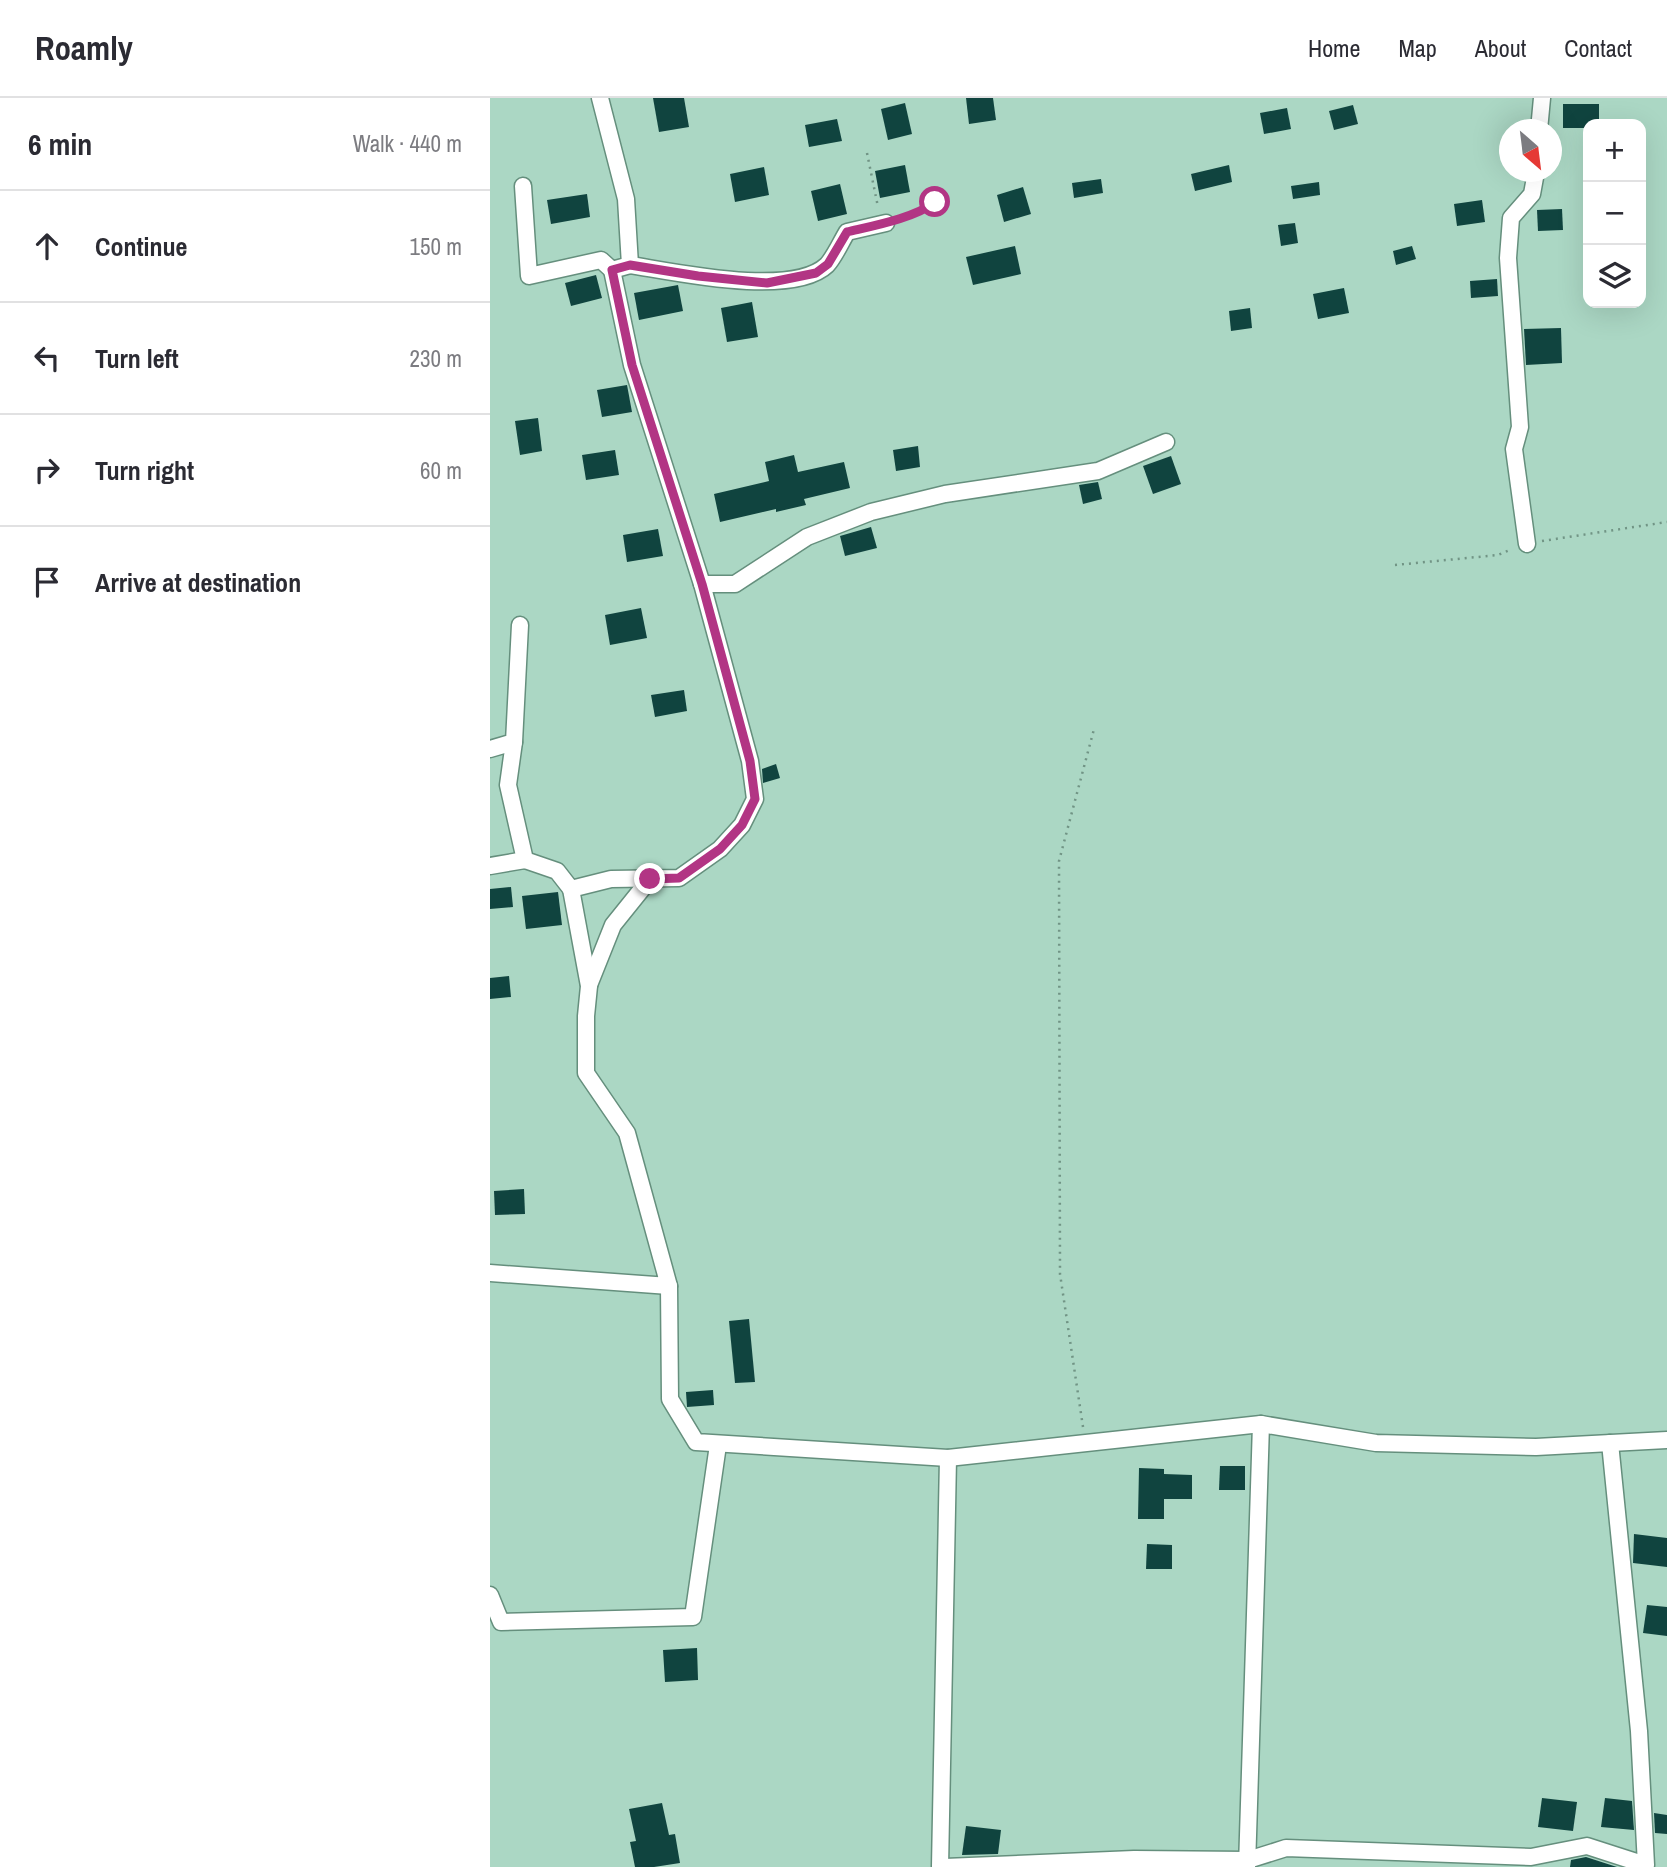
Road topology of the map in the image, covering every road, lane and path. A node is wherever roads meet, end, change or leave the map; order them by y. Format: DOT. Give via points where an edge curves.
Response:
graph roads {
  1 [pos="600,98"];
  2 [pos="1542,98"];
  3 [pos="1540,119"];
  4 [pos="867,153"];
  5 [pos="1534,182"];
  6 [pos="523,186"];
  7 [pos="935,202"];
  8 [pos="884,224"];
  9 [pos="630,265"];
  10 [pos="612,270"];
  11 [pos="1166,442"];
  12 [pos="1527,544"];
  13 [pos="702,584"];
  14 [pos="520,625"];
  15 [pos="1094,729"];
  16 [pos="514,742"];
  17 [pos="490,749"];
  18 [pos="525,860"];
  19 [pos="490,866"];
  20 [pos="650,879"];
  21 [pos="571,889"];
  22 [pos="589,986"];
  23 [pos="490,1273"];
  24 [pos="669,1286"];
  25 [pos="1261,1424"];
  26 [pos="1667,1440"];
  27 [pos="1611,1443"];
  28 [pos="1086,1444"];
  29 [pos="718,1445"];
  30 [pos="948,1458"];
  31 [pos="490,1595"];
  32 [pos="1248,1864"];
  33 [pos="942,1867"];
  1 -- 9 [label="street" via="626,199"];
  2 -- 3 [label="street"];
  4 -- 8 [label="path"];
  5 -- 12 [label="street" via="1532,194 1511,218 1508,258 1520,426 1514,449"];
  6 -- 10 [label="street" via="529,276 601,260"];
  7 -- 8 [label="path"];
  8 -- 9 [label="street" via="847,232 828,264 816,273 767,283"];
  9 -- 10 [label="street"];
  10 -- 13 [label="street" via="632,365"];
  11 -- 13 [label="street" via="1098,471 946,494 871,512 807,537 736,584"];
  13 -- 20 [label="street" via="750,761 755,799 742,825 720,849 679,878"];
  14 -- 16 [label="street"];
  15 -- 28 [label="path" via="1059,861 1060,1274"];
  16 -- 17 [label="street"];
  16 -- 18 [label="street" via="508,785"];
  18 -- 19 [label="street"];
  18 -- 21 [label="street" via="557,871"];
  20 -- 21 [label="street" via="611,879"];
  20 -- 22 [label="street" via="613,925"];
  21 -- 22 [label="street"];
  22 -- 24 [label="street" via="586,1073 627,1133"];
  23 -- 24 [label="street"];
  24 -- 29 [label="street" via="670,1399 696,1442"];
  25 -- 27 [label="street" via="1376,1443 1535,1447"];
  25 -- 28 [label="street"];
  25 -- 32 [label="street"];
  26 -- 27 [label="street"];
  27 -- 32 [label="street" via="1639,1731 1646,1865 1587,1846 1531,1857 1286,1848"];
  28 -- 30 [label="street"];
  29 -- 30 [label="street"];
  29 -- 31 [label="street" via="693,1616 501,1622"];
  30 -- 33 [label="street"];
  32 -- 33 [label="street" via="1134,1859"];
}
